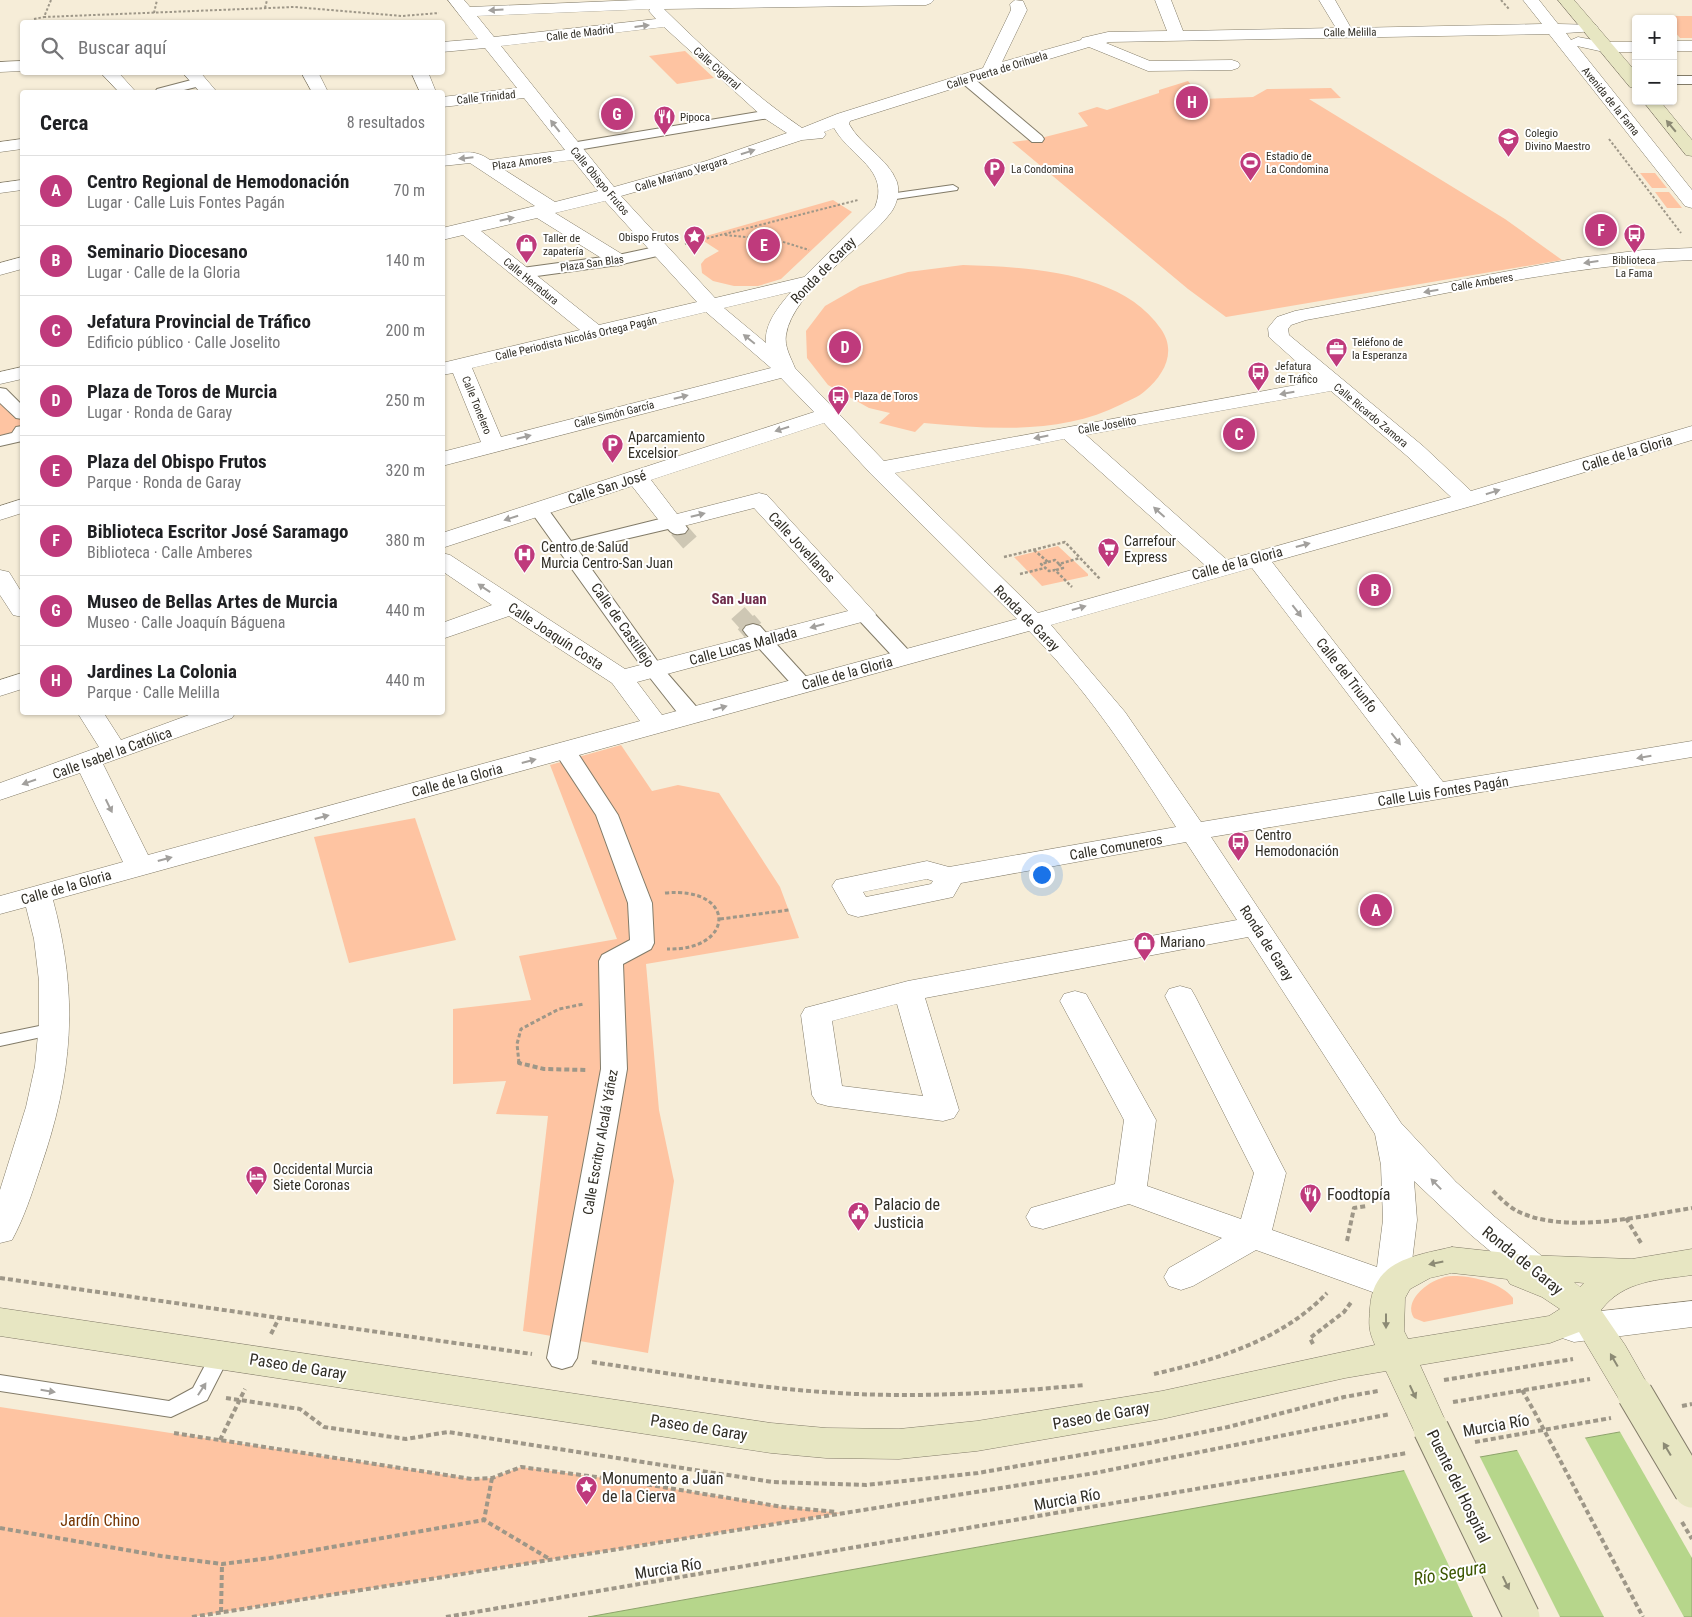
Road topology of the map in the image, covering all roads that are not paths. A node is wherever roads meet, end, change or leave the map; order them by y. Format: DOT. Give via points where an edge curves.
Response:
graph roads {
  1 [pos="926,0"];
  2 [pos="1163,0"];
  3 [pos="1327,0"];
  4 [pos="1530,0"];
  5 [pos="1566,0"];
  6 [pos="749,2"];
  7 [pos="1018,2"];
  8 [pos="650,5"];
  9 [pos="461,6"];
  10 [pos="670,22"];
  11 [pos="1590,28"];
  12 [pos="1346,32"];
  13 [pos="1557,33"];
  14 [pos="1177,35"];
  15 [pos="1692,40"];
  16 [pos="1088,41"];
  17 [pos="1632,41"];
  18 [pos="1677,41"];
  19 [pos="490,43"];
  20 [pos="1604,44"];
  21 [pos="1677,46"];
  22 [pos="1692,46"];
  23 [pos="445,47"];
  24 [pos="1632,47"];
  25 [pos="1578,48"];
  26 [pos="1232,65"];
  27 [pos="20,66"];
  28 [pos="0,68"];
  29 [pos="990,71"];
  30 [pos="111,75"];
  31 [pos="311,75"];
  32 [pos="420,75"];
  33 [pos="1632,78"];
  34 [pos="966,79"];
  35 [pos="1677,80"];
  36 [pos="1692,80"];
  37 [pos="199,82"];
  38 [pos="126,90"];
  39 [pos="169,90"];
  40 [pos="319,90"];
  41 [pos="427,90"];
  42 [pos="529,92"];
  43 [pos="445,102"];
  44 [pos="1654,105"];
  45 [pos="770,114"];
  46 [pos="834,128"];
  47 [pos="794,133"];
  48 [pos="1037,139"];
  49 [pos="20,144"];
  50 [pos="0,147"];
  51 [pos="574,150"];
  52 [pos="1692,151"];
  53 [pos="445,161"];
  54 [pos="486,166"];
  55 [pos="20,184"];
  56 [pos="1,185"];
  57 [pos="949,185"];
  58 [pos="890,192"];
  59 [pos="610,195"];
  60 [pos="1692,202"];
  61 [pos="545,210"];
  62 [pos="450,231"];
  63 [pos="660,251"];
  64 [pos="1692,254"];
  65 [pos="618,260"];
  66 [pos="20,264"];
  67 [pos="0,269"];
  68 [pos="522,273"];
  69 [pos="811,281"];
  70 [pos="710,306"];
  71 [pos="1278,328"];
  72 [pos="596,333"];
  73 [pos="451,367"];
  74 [pos="786,370"];
  75 [pos="20,373"];
  76 [pos="0,378"];
  77 [pos="1335,384"];
  78 [pos="0,393"];
  79 [pos="20,412"];
  80 [pos="828,415"];
  81 [pos="1069,432"];
  82 [pos="1692,433"];
  83 [pos="20,434"];
  84 [pos="0,441"];
  85 [pos="493,445"];
  86 [pos="445,458"];
  87 [pos="879,469"];
  88 [pos="636,477"];
  89 [pos="1467,500"];
  90 [pos="20,507"];
  91 [pos="538,509"];
  92 [pos="0,513"];
  93 [pos="675,526"];
  94 [pos="445,539"];
  95 [pos="568,547"];
  96 [pos="1256,558"];
  97 [pos="445,562"];
  98 [pos="1221,567"];
  99 [pos="511,607"];
  100 [pos="864,614"];
  101 [pos="1032,622"];
  102 [pos="445,631"];
  103 [pos="758,635"];
  104 [pos="904,658"];
  105 [pos="654,670"];
  106 [pos="621,678"];
  107 [pos="20,681"];
  108 [pos="803,685"];
  109 [pos="0,688"];
  110 [pos="92,715"];
  111 [pos="215,715"];
  112 [pos="692,716"];
  113 [pos="656,726"];
  114 [pos="1692,749"];
  115 [pos="565,751"];
  116 [pos="115,752"];
  117 [pos="88,762"];
  118 [pos="0,792"];
  119 [pos="1437,792"];
  120 [pos="1194,832"];
  121 [pos="139,866"];
  122 [pos="949,876"];
  123 [pos="37,895"];
  124 [pos="0,905"];
  125 [pos="1256,926"];
  126 [pos="908,992"];
  127 [pos="1180,996"];
  128 [pos="1076,1001"];
  129 [pos="54,1029"];
  130 [pos="0,1040"];
  131 [pos="1390,1131"];
  132 [pos="1130,1192"];
  133 [pos="1043,1217"];
  134 [pos="0,1230"];
  135 [pos="1252,1236"];
  136 [pos="1692,1262"];
  137 [pos="1484,1264"];
  138 [pos="1534,1269"];
  139 [pos="1644,1270"];
  140 [pos="1365,1276"];
  141 [pos="1181,1277"];
  142 [pos="1692,1314"];
  143 [pos="0,1322"];
  144 [pos="1536,1332"];
  145 [pos="1603,1353"];
  146 [pos="220,1355"];
  147 [pos="562,1358"];
  148 [pos="0,1383"];
  149 [pos="1415,1406"];
  150 [pos="1692,1490"];
  151 [pos="1522,1617"];
  1 -- 6 [label="street"];
  2 -- 14 [label="street"];
  3 -- 12 [label="street"];
  4 -- 13 [label="street"];
  5 -- 11 [label="main road"];
  6 -- 8 [label="street"];
  7 -- 29 [label="street" via="1019,10"];
  8 -- 9 [label="street, one-way"];
  8 -- 10 [label="street, Calle Cigarral"];
  9 -- 19 [label="street, Calle Obispo Frutos"];
  19 -- 10 [label="street, Calle de Madrid, one-way"];
  10 -- 45 [label="street, Calle Cigarral" via="688,43"];
  11 -- 13 [label="street"];
  11 -- 20 [label="main road"];
  12 -- 13 [label="street, Calle Melilla" via="1524,30"];
  12 -- 14 [label="street, Calle Melilla"];
  13 -- 20 [label="street"];
  13 -- 25 [label="street"];
  14 -- 16 [label="street, Calle Puerta de Orihuela" via="1114,36"];
  15 -- 18 [label="street"];
  16 -- 26 [label="street" via="1148,66"];
  16 -- 29 [label="street, Calle Puerta de Orihuela"];
  17 -- 20 [label="street"];
  19 -- 23 [label="street, Calle de Madrid"];
  19 -- 42 [label="street, Calle Obispo Frutos"];
  20 -- 24 [label="street"];
  20 -- 25 [label="street"];
  20 -- 33 [label="main road"];
  21 -- 22 [label="street"];
  25 -- 60 [label="street, Avenida de la Fama"];
  27 -- 28 [label="street"];
  29 -- 34 [label="street, Calle Puerta de Orihuela"];
  30 -- 38 [label="street"];
  31 -- 40 [label="street"];
  32 -- 41 [label="street"];
  34 -- 46 [label="street, Calle Puerta de Orihuela"];
  34 -- 48 [label="street"];
  35 -- 36 [label="street"];
  37 -- 39 [label="street"];
  42 -- 43 [label="street, Calle Trinidad"];
  51 -- 42 [label="street, Calle Obispo Frutos, one-way"];
  52 -- 44 [label="main road, one-way"];
  45 -- 47 [label="street, Calle Cigarral"];
  45 -- 51 [label="street"];
  46 -- 47 [label="street, Calle Mariano Vergara"];
  46 -- 58 [label="street" via="882,172 888,180"];
  59 -- 47 [label="street, Calle Mariano Vergara, one-way" via="669,178"];
  49 -- 50 [label="street"];
  51 -- 54 [label="street, Plaza Amores"];
  51 -- 59 [label="street, Calle Obispo Frutos"];
  54 -- 53 [label="street, one-way" via="474,157"];
  54 -- 61 [label="street, Plaza Amores"];
  55 -- 56 [label="street"];
  57 -- 58 [label="lane"];
  58 -- 69 [label="street, Ronda de Garay" via="884,209"];
  59 -- 61 [label="street, Calle Mariano Vergara"];
  59 -- 63 [label="street, Calle Obispo Frutos"];
  62 -- 61 [label="street, Calle Mariano Vergara, one-way"];
  61 -- 65 [label="street, Plaza Amores"];
  62 -- 68 [label="street, Calle Herradura"];
  63 -- 65 [label="street, Plaza San Blas"];
  63 -- 70 [label="street, Calle Obispo Frutos"];
  64 -- 71 [label="street, Calle Amberes, one-way" via="1578,264 1302,315"];
  65 -- 68 [label="street, Plaza San Blas"];
  66 -- 67 [label="street"];
  68 -- 72 [label="street, Calle Herradura"];
  69 -- 70 [label="street, Calle Periodista Nicolás Ortega Pagán"];
  69 -- 74 [label="street, Ronda de Garay" via="788,307 775,334"];
  70 -- 72 [label="street, Calle Periodista Nicolás Ortega Pagán"];
  74 -- 70 [label="street, Calle Obispo Frutos, one-way"];
  71 -- 77 [label="street, Calle Ricardo Zamora" via="1279,337"];
  72 -- 73 [label="street, Calle Periodista Nicolás Ortega Pagán"];
  73 -- 85 [label="street, Calle Tonelero"];
  74 -- 80 [label="street, Ronda de Garay"];
  85 -- 74 [label="street, Calle Simón García, one-way"];
  75 -- 76 [label="street"];
  77 -- 81 [label="street, Calle Joselito, one-way"];
  77 -- 89 [label="street, Calle Ricardo Zamora"];
  78 -- 79 [label="street"];
  80 -- 87 [label="street, Ronda de Garay"];
  80 -- 88 [label="street, Calle San José, one-way"];
  81 -- 87 [label="street, Calle Joselito, one-way"];
  98 -- 81 [label="street, one-way"];
  89 -- 82 [label="street, Calle de la Gloria, one-way"];
  83 -- 84 [label="street"];
  85 -- 86 [label="street, Calle Simón García"];
  87 -- 101 [label="street, Ronda de Garay"];
  88 -- 91 [label="street, Calle San José"];
  88 -- 93 [label="street"];
  96 -- 89 [label="street, Calle de la Gloria, one-way"];
  90 -- 92 [label="street"];
  91 -- 94 [label="street, Calle San José, one-way"];
  91 -- 95 [label="street, Calle de Castillejo"];
  93 -- 95 [label="street"];
  93 -- 100 [label="street, Calle Jovellanos, one-way" via="759,500"];
  95 -- 105 [label="street, Calle de Castillejo"];
  96 -- 98 [label="street, Calle de la Gloria"];
  96 -- 119 [label="street, Calle del Triunfo, one-way"];
  99 -- 97 [label="street, Calle Joaquín Costa, one-way"];
  101 -- 98 [label="street, Calle de la Gloria, one-way"];
  99 -- 102 [label="street"];
  99 -- 106 [label="street, Calle Joaquín Costa"];
  100 -- 103 [label="street, Calle Lucas Mallada, one-way"];
  100 -- 104 [label="street, Calle Jovellanos"];
  101 -- 104 [label="street, Calle de la Gloria"];
  101 -- 120 [label="street, Ronda de Garay" via="1062,652 1116,718"];
  103 -- 105 [label="street, Calle Lucas Mallada"];
  103 -- 108 [label="street"];
  104 -- 108 [label="street, Calle de la Gloria"];
  105 -- 106 [label="street, Calle Lucas Mallada"];
  105 -- 112 [label="street, Calle de Castillejo"];
  106 -- 113 [label="street, Calle Joaquín Costa"];
  107 -- 109 [label="street"];
  112 -- 108 [label="street, Calle de la Gloria, one-way"];
  110 -- 116 [label="street"];
  111 -- 116 [label="street, Calle Isabel la Católica"];
  112 -- 113 [label="street, Calle de la Gloria"];
  113 -- 115 [label="street, Calle de la Gloria"];
  114 -- 119 [label="street, Calle Luis Fontes Pagán, one-way"];
  121 -- 115 [label="street, Calle de la Gloria, one-way"];
  115 -- 147 [label="street, Calle Escritor Alcalá Yáñez" via="607,815 640,903 642,943 611,961 614,1069"];
  116 -- 117 [label="street, Calle Isabel la Católica"];
  117 -- 118 [label="street, Calle Isabel la Católica, one-way"];
  117 -- 121 [label="street, one-way"];
  119 -- 120 [label="street, Calle Luis Fontes Pagán"];
  120 -- 122 [label="street, Calle Comuneros"];
  120 -- 125 [label="street, Ronda de Garay"];
  121 -- 123 [label="street, Calle de la Gloria"];
  123 -- 124 [label="street, Calle de la Gloria"];
  123 -- 129 [label="street" via="52,968"];
  125 -- 126 [label="street"];
  125 -- 131 [label="street, Ronda de Garay"];
  126 -- 126 [label="street" via="816,1015 828,1095 943,1110"];
  127 -- 135 [label="street" via="1270,1173"];
  128 -- 132 [label="street" via="1140,1120"];
  129 -- 130 [label="lane"];
  129 -- 134 [label="street" via="51,1069 38,1127"];
  138 -- 131 [label="street, Ronda de Garay, one-way" via="1451,1200"];
  131 -- 140 [label="street, Ronda de Garay" via="1397,1165 1400,1220"];
  132 -- 133 [label="street"];
  132 -- 135 [label="street"];
  135 -- 140 [label="street"];
  135 -- 141 [label="street"];
  136 -- 139 [label="main road"];
  137 -- 138 [label="main road"];
  137 -- 140 [label="main road, one-way" via="1452,1260 1430,1263 1403,1275"];
  137 -- 145 [label="main road" via="1513,1272"];
  138 -- 139 [label="main road"];
  138 -- 145 [label="street, Ronda de Garay"];
  139 -- 145 [label="main road" via="1604,1285 1591,1298"];
  140 -- 149 [label="main road, Ronda de Garay, one-way" via="1386,1321 1386,1331"];
  142 -- 145 [label="street"];
  143 -- 146 [label="main road, Paseo de Garay"];
  144 -- 145 [label="street"];
  144 -- 149 [label="main road, Paseo de Garay"];
  150 -- 145 [label="main road, one-way, bridge"];
  148 -- 146 [label="lane, one-way" via="171,1409 200,1394"];
  146 -- 149 [label="main road, Paseo de Garay" via="771,1438 826,1443 919,1443 977,1436 1170,1404 1327,1368"];
  149 -- 151 [label="main road, Puente del Hospital, one-way, bridge"];
}
